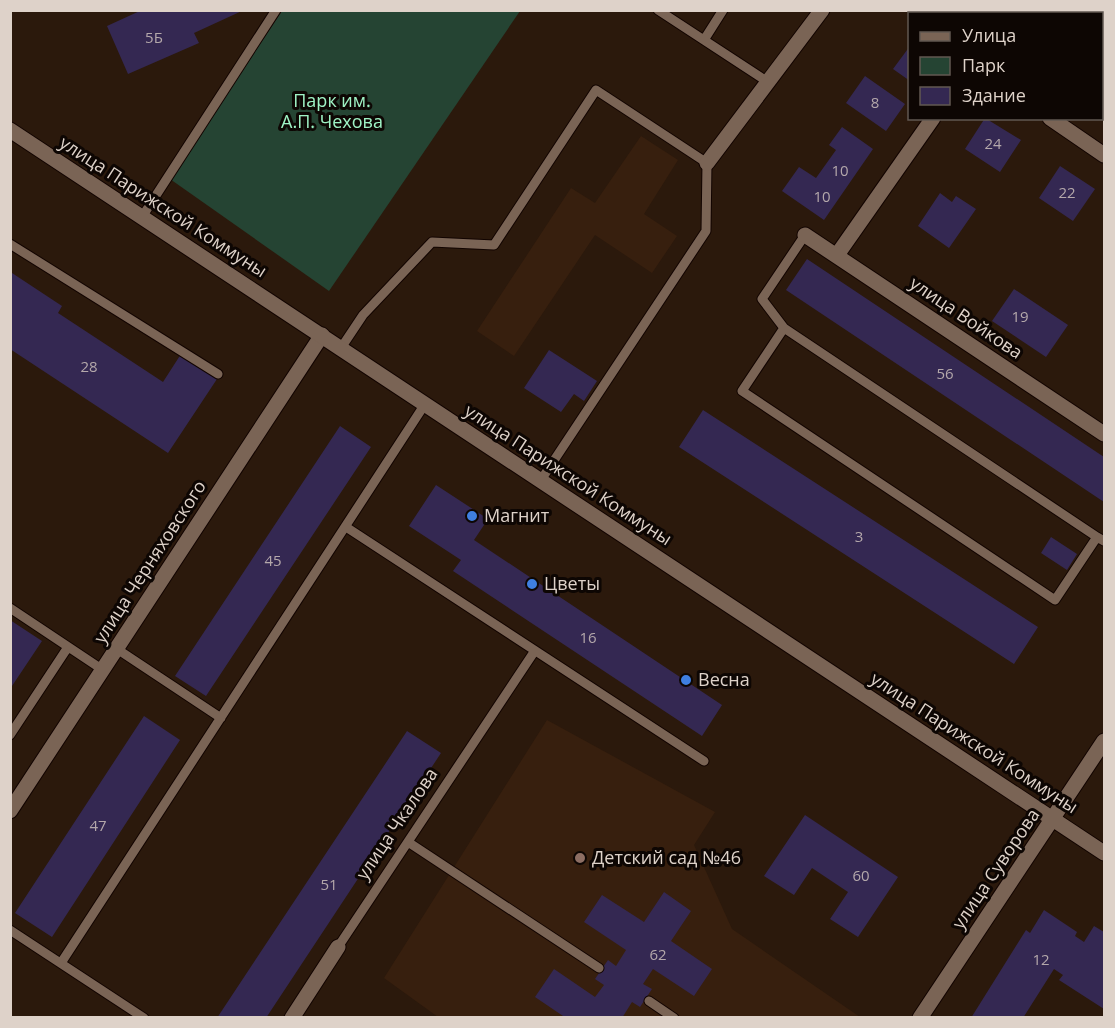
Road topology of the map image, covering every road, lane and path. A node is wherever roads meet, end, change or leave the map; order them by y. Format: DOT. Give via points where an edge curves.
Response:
graph roads {
  1 [pos="276,10"];
  2 [pos="658,10"];
  3 [pos="723,10"];
  4 [pos="822,10"];
  5 [pos="704,40"];
  6 [pos="768,82"];
  7 [pos="932,120"];
  8 [pos="1053,120"];
  9 [pos="10,130"];
  10 [pos="1104,155"];
  11 [pos="707,163"];
  12 [pos="142,217"];
  13 [pos="805,235"];
  14 [pos="10,244"];
  15 [pos="837,255"];
  16 [pos="784,328"];
  17 [pos="322,335"];
  18 [pos="341,348"];
  19 [pos="218,375"];
  20 [pos="425,404"];
  21 [pos="1104,434"];
  22 [pos="541,480"];
  23 [pos="346,526"];
  24 [pos="1101,539"];
  25 [pos="10,608"];
  26 [pos="68,646"];
  27 [pos="117,649"];
  28 [pos="534,652"];
  29 [pos="103,670"];
  30 [pos="221,718"];
  31 [pos="10,735"];
  32 [pos="1104,741"];
  33 [pos="704,761"];
  34 [pos="10,811"];
  35 [pos="1053,818"];
  36 [pos="408,842"];
  37 [pos="1104,853"];
  38 [pos="10,930"];
  39 [pos="338,947"];
  40 [pos="61,963"];
  41 [pos="599,968"];
  42 [pos="649,1001"];
  43 [pos="144,1017"];
  44 [pos="292,1017"];
  45 [pos="674,1017"];
  46 [pos="921,1017"];
  1 -- 12 [label="lane"];
  2 -- 5 [label="lane"];
  3 -- 5 [label="lane"];
  4 -- 6 [label="street"];
  5 -- 6 [label="lane"];
  6 -- 11 [label="street"];
  7 -- 15 [label="street"];
  8 -- 10 [label="street"];
  9 -- 12 [label="street, улица Парижской Коммуны"];
  11 -- 18 [label="lane" via="596,90 494,244 432,242 363,315"];
  11 -- 22 [label="lane" via="706,231"];
  12 -- 17 [label="street, улица Парижской Коммуны"];
  13 -- 15 [label="street, улица Войкова"];
  13 -- 16 [label="lane" via="762,299"];
  14 -- 19 [label="lane"];
  15 -- 21 [label="street, улица Войкова"];
  16 -- 24 [label="lane"];
  16 -- 24 [label="lane" via="742,391 1055,600"];
  17 -- 18 [label="street, улица Парижской Коммуны"];
  17 -- 27 [label="street, улица Черняховского"];
  18 -- 20 [label="street, улица Парижской Коммуны"];
  20 -- 22 [label="street, улица Парижской Коммуны"];
  20 -- 23 [label="lane"];
  22 -- 35 [label="street, улица Парижской Коммуны"];
  23 -- 28 [label="lane"];
  23 -- 30 [label="lane"];
  25 -- 26 [label="lane"];
  26 -- 29 [label="lane"];
  26 -- 31 [label="lane"];
  27 -- 29 [label="street, улица Черняховского"];
  27 -- 30 [label="lane"];
  28 -- 33 [label="lane"];
  28 -- 36 [label="lane, улица Чкалова"];
  29 -- 34 [label="street, улица Черняховского"];
  30 -- 40 [label="lane"];
  32 -- 35 [label="street, улица Суворова"];
  35 -- 37 [label="street, улица Парижской Коммуны"];
  35 -- 46 [label="street, улица Суворова"];
  36 -- 39 [label="lane, улица Чкалова"];
  36 -- 41 [label="lane"];
  38 -- 40 [label="lane"];
  39 -- 44 [label="street, улица Чкалова"];
  40 -- 43 [label="lane"];
  42 -- 45 [label="lane"];
}
